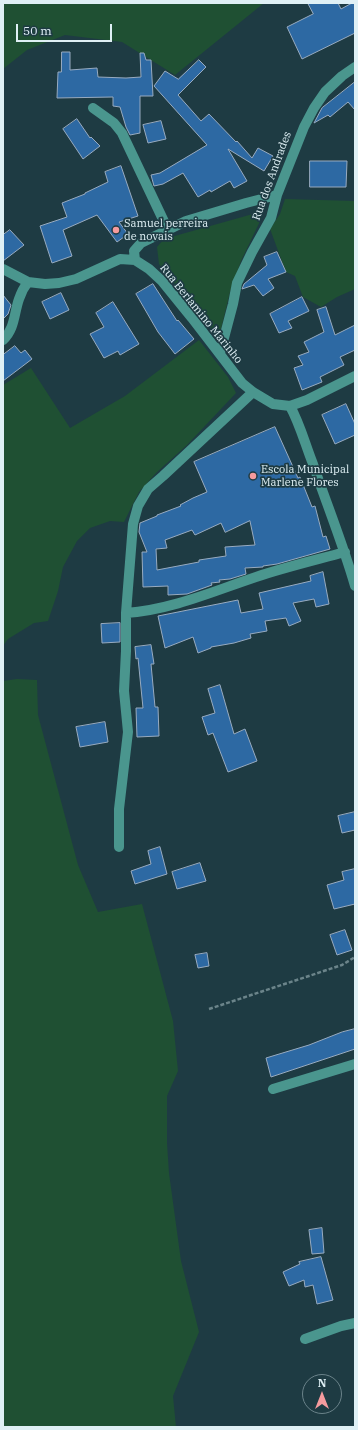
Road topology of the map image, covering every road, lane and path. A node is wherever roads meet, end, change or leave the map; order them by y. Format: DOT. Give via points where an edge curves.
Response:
graph roads {
  1 [pos="355,67"];
  2 [pos="93,108"];
  3 [pos="277,195"];
  4 [pos="168,230"];
  5 [pos="134,260"];
  6 [pos="3,269"];
  7 [pos="28,282"];
  8 [pos="3,340"];
  9 [pos="220,353"];
  10 [pos="355,376"];
  11 [pos="253,392"];
  12 [pos="290,406"];
  13 [pos="345,552"];
  14 [pos="355,586"];
  15 [pos="126,613"];
  16 [pos="119,847"];
  17 [pos="355,957"];
  18 [pos="209,1008"];
  19 [pos="355,1064"];
  20 [pos="273,1089"];
  21 [pos="355,1323"];
  22 [pos="305,1339"];
  1 -- 3 [label="street, Rua dos Andrades" via="325,92 314,108"];
  2 -- 4 [label="street" via="114,123 122,133"];
  3 -- 4 [label="street" via="194,219"];
  3 -- 9 [label="street, Rua dos Andrades" via="271,218 237,282"];
  4 -- 5 [label="street" via="141,243 134,251"];
  5 -- 7 [label="street" via="120,259 76,279 59,283"];
  5 -- 9 [label="street, Rua Berlamino Marinho" via="162,281"];
  6 -- 7 [label="street"];
  7 -- 8 [label="street" via="19,298 10,332"];
  9 -- 11 [label="street, Rua Berlamino Marinho" via="242,383"];
  10 -- 12 [label="street, Rua Berlamino Marinho"];
  11 -- 12 [label="street, Rua Berlamino Marinho" via="273,404"];
  11 -- 15 [label="street" via="144,494 133,524"];
  12 -- 13 [label="street" via="298,421"];
  13 -- 14 [label="street"];
  13 -- 15 [label="street" via="180,602"];
  15 -- 16 [label="street" via="124,691 128,732 119,809"];
  17 -- 18 [label="path" via="342,965"];
  19 -- 20 [label="street"];
  21 -- 22 [label="street"];
}
